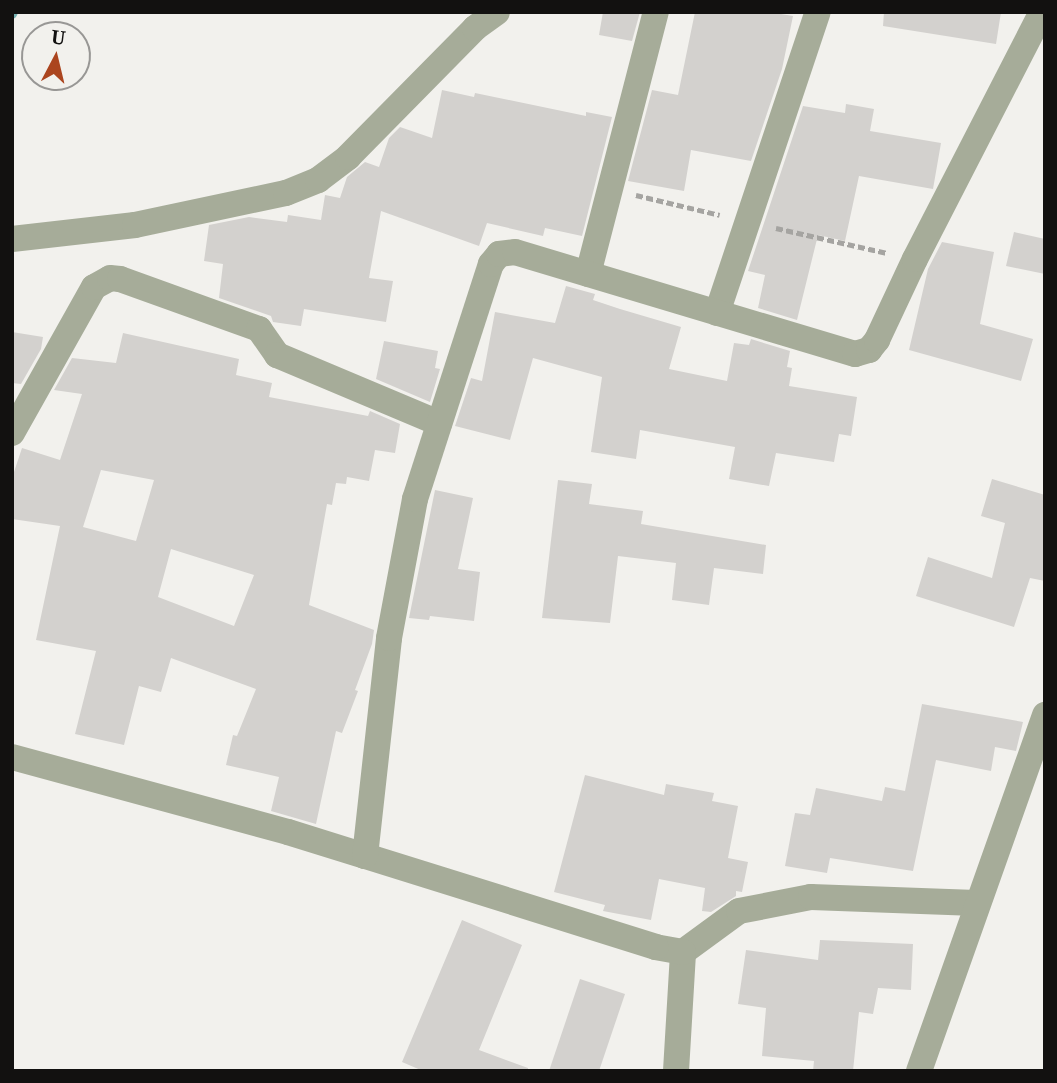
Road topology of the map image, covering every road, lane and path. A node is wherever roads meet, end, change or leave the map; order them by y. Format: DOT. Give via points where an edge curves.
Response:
graph roads {
  1 [pos="497,12"];
  2 [pos="656,12"];
  3 [pos="818,12"];
  4 [pos="1042,12"];
  5 [pos="12,239"];
  6 [pos="588,274"];
  7 [pos="717,313"];
  8 [pos="439,423"];
  9 [pos="12,433"];
  10 [pos="1045,715"];
  11 [pos="12,757"];
  12 [pos="365,856"];
  13 [pos="976,903"];
  14 [pos="683,952"];
  15 [pos="676,1071"];
  16 [pos="919,1071"];
  1 -- 5 [label="street" via="475,28 348,157 318,180 286,193 148,222"];
  2 -- 6 [label="street"];
  3 -- 7 [label="street"];
  4 -- 7 [label="street" via="869,350 855,354"];
  6 -- 7 [label="street"];
  6 -- 8 [label="street" via="515,253 499,254 491,264"];
  8 -- 9 [label="street" via="277,355 256,328 110,278 94,287"];
  8 -- 12 [label="street" via="415,499 396,594"];
  10 -- 13 [label="street"];
  11 -- 12 [label="street"];
  12 -- 14 [label="street"];
  13 -- 14 [label="street" via="811,897 738,911"];
  13 -- 16 [label="street"];
  14 -- 15 [label="street"];
}
